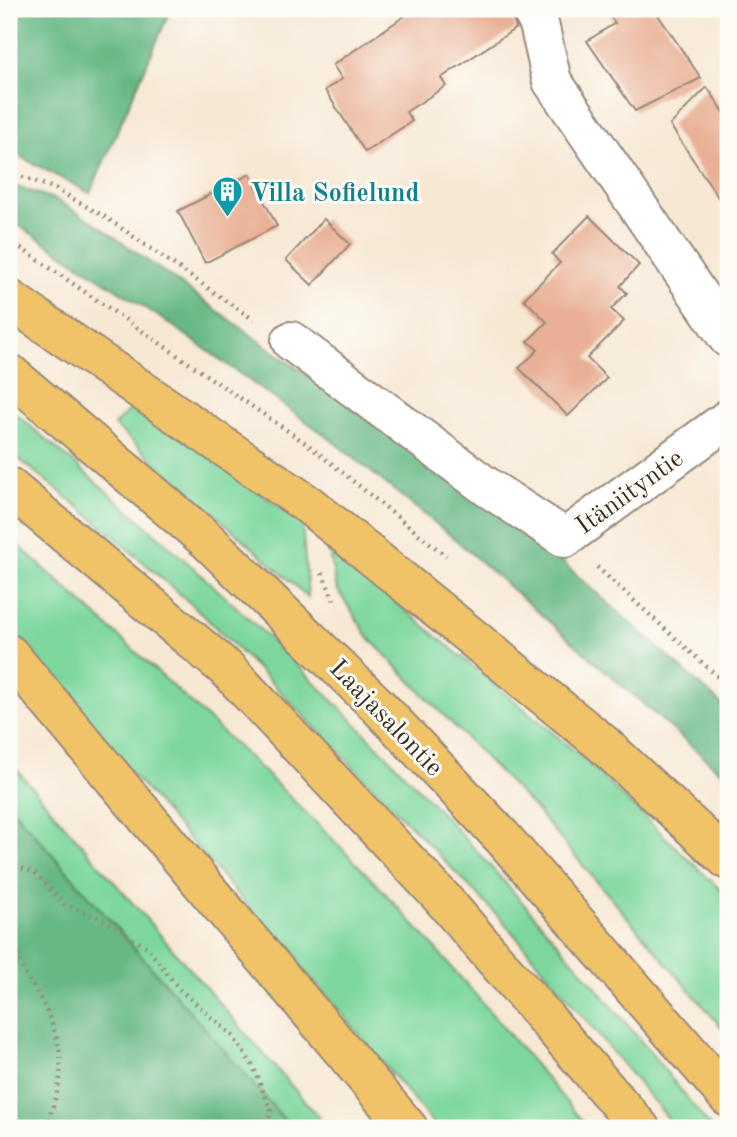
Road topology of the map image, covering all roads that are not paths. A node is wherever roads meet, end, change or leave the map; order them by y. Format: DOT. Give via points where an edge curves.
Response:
graph roads {
  1 [pos="531,9"];
  2 [pos="9,299"];
  3 [pos="728,338"];
  4 [pos="291,341"];
  5 [pos="9,373"];
  6 [pos="728,419"];
  7 [pos="9,487"];
  8 [pos="9,654"];
  9 [pos="728,860"];
  10 [pos="728,1097"];
  11 [pos="408,1128"];
  12 [pos="640,1128"];
  1 -- 3 [label="street" via="552,81"];
  2 -- 9 [label="main road" via="310,506 602,743"];
  4 -- 6 [label="street, Itäniityntie" via="488,487 565,538"];
  5 -- 10 [label="main road, Laajasalontie" via="208,541 379,707 502,837"];
  7 -- 12 [label="main road" via="228,670 442,898"];
  8 -- 11 [label="main road"];
}
